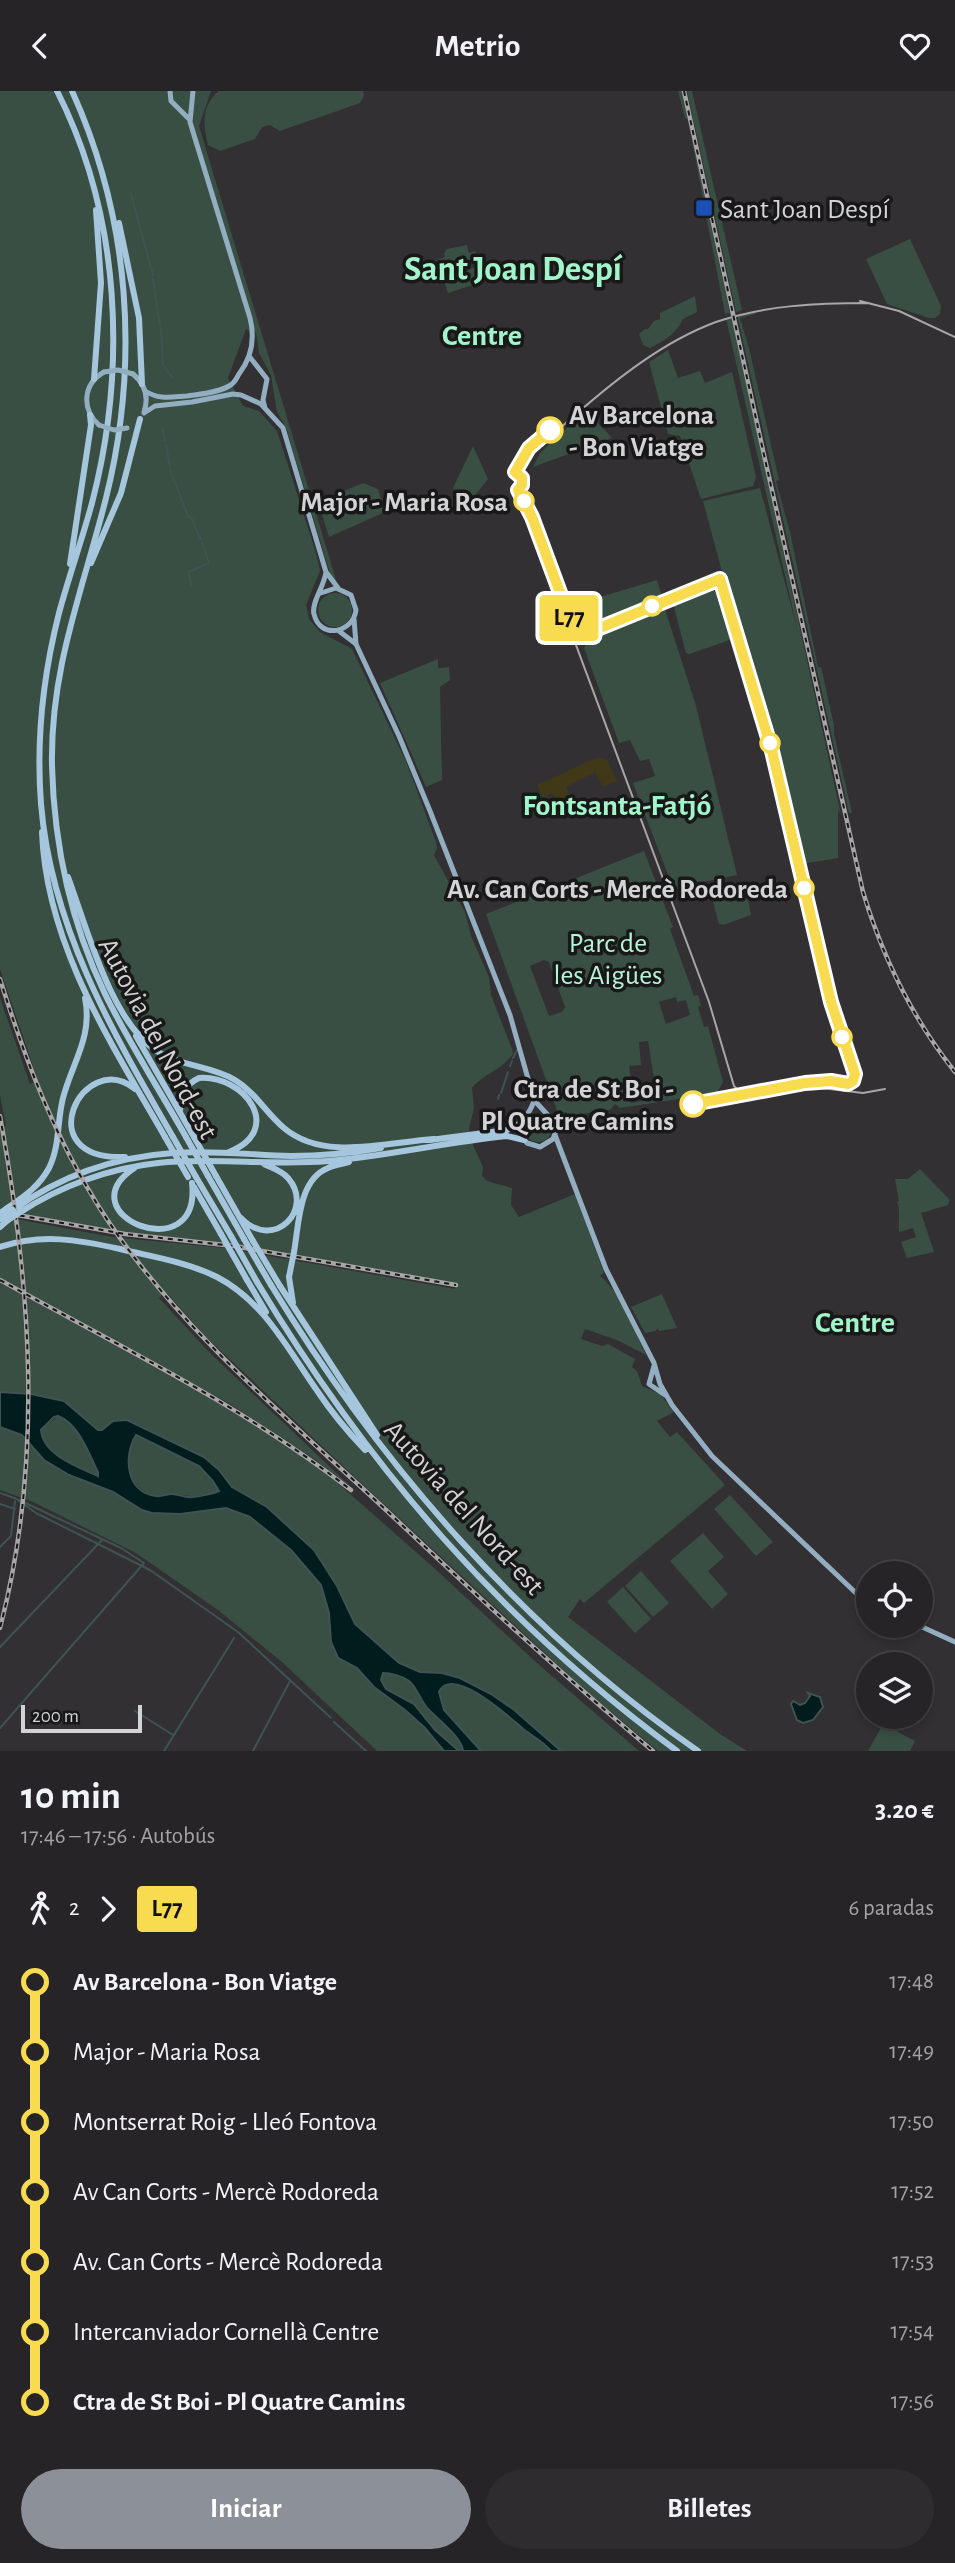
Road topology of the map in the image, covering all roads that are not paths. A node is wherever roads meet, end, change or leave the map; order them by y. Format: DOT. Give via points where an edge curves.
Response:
graph roads {
  1 [pos="57,91"];
  2 [pos="72,91"];
  3 [pos="170,91"];
  4 [pos="193,91"];
  5 [pos="192,100"];
  6 [pos="176,105"];
  7 [pos="190,122"];
  8 [pos="106,181"];
  9 [pos="93,183"];
  10 [pos="249,356"];
  11 [pos="258,369"];
  12 [pos="243,370"];
  13 [pos="94,379"];
  14 [pos="237,379"];
  15 [pos="144,387"];
  16 [pos="264,393"];
  17 [pos="241,395"];
  18 [pos="251,399"];
  19 [pos="265,408"];
  20 [pos="90,415"];
  21 [pos="142,416"];
  22 [pos="326,572"];
  23 [pos="66,587"];
  24 [pos="338,588"];
  25 [pos="78,593"];
  26 [pos="321,593"];
  27 [pos="354,619"];
  28 [pos="339,631"];
  29 [pos="356,644"];
  30 [pos="41,806"];
  31 [pos="61,858"];
  32 [pos="82,986"];
  33 [pos="134,1031"];
  34 [pos="239,1086"];
  35 [pos="140,1093"];
  36 [pos="248,1094"];
  37 [pos="534,1100"];
  38 [pos="543,1111"];
  39 [pos="530,1112"];
  40 [pos="178,1114"];
  41 [pos="161,1122"];
  42 [pos="520,1123"];
  43 [pos="555,1135"];
  44 [pos="191,1136"];
  45 [pos="434,1139"];
  46 [pos="524,1140"];
  47 [pos="545,1145"];
  48 [pos="228,1153"];
  49 [pos="562,1155"];
  50 [pos="137,1157"];
  51 [pos="364,1157"];
  52 [pos="262,1163"];
  53 [pos="137,1166"];
  54 [pos="192,1179"];
  55 [pos="7,1215"];
  56 [pos="241,1218"];
  57 [pos="0,1227"];
  58 [pos="0,1247"];
  59 [pos="295,1312"];
  60 [pos="278,1332"];
  61 [pos="654,1376"];
  62 [pos="657,1386"];
  63 [pos="405,1477"];
  64 [pos="395,1485"];
  65 [pos="856,1593"];
  66 [pos="933,1632"];
  67 [pos="955,1641"];
  68 [pos="677,1751"];
  69 [pos="698,1751"];
  1 -- 9 [label="highway, Autovia del Nord-est"];
  2 -- 8 [label="highway, Autovia del Nord-est"];
  3 -- 6 [label="main road"];
  4 -- 5 [label="main road"];
  5 -- 6 [label="main road" via="185,106"];
  5 -- 7 [label="main road"];
  6 -- 7 [label="main road"];
  7 -- 10 [label="main road" via="252,325"];
  8 -- 15 [label="highway" via="137,306"];
  8 -- 25 [label="highway, Autovia del Nord-est" via="123,278 125,364 111,476"];
  9 -- 13 [label="highway" via="101,271"];
  9 -- 23 [label="highway, Autovia del Nord-est" via="111,277 112,383 96,485"];
  10 -- 11 [label="main road"];
  10 -- 12 [label="main road"];
  11 -- 12 [label="main road"];
  11 -- 16 [label="main road" via="267,379"];
  12 -- 14 [label="main road"];
  13 -- 15 [label="main road, bridge" via="118,370 132,374"];
  13 -- 20 [label="main road" via="86,399"];
  14 -- 15 [label="main road" via="225,388 159,398"];
  14 -- 17 [label="main road"];
  15 -- 21 [label="main road" via="147,401"];
  16 -- 18 [label="main road"];
  16 -- 19 [label="main road"];
  17 -- 18 [label="main road"];
  17 -- 21 [label="main road" via="159,406"];
  18 -- 19 [label="main road"];
  19 -- 22 [label="main road" via="283,428"];
  20 -- 21 [label="main road, bridge" via="99,425 114,430 127,428"];
  20 -- 23 [label="highway"];
  21 -- 25 [label="highway" via="121,493"];
  22 -- 24 [label="main road"];
  22 -- 26 [label="main road"];
  23 -- 30 [label="highway, Autovia del Nord-est" via="44,690"];
  24 -- 26 [label="main road"];
  24 -- 27 [label="main road" via="354,599"];
  25 -- 31 [label="highway, Autovia del Nord-est" via="60,668 53,724 53,783"];
  26 -- 28 [label="main road" via="313,607 315,619 327,629"];
  27 -- 28 [label="main road"];
  27 -- 29 [label="main road"];
  28 -- 29 [label="main road"];
  29 -- 37 [label="main road" via="399,736 491,964"];
  30 -- 32 [label="highway" via="44,859 56,915"];
  30 -- 41 [label="highway, Autovia del Nord-est" via="51,867 75,950"];
  31 -- 33 [label="highway" via="90,940"];
  31 -- 40 [label="highway, Autovia del Nord-est" via="96,974 120,1022"];
  32 -- 35 [label="highway"];
  32 -- 55 [label="highway" via="85,1038 63,1097 51,1164"];
  33 -- 34 [label="highway" via="170,1058 224,1074"];
  33 -- 40 [label="highway"];
  34 -- 36 [label="highway"];
  34 -- 40 [label="highway" via="199,1078 185,1089"];
  35 -- 41 [label="highway"];
  35 -- 50 [label="highway" via="113,1080 97,1084 78,1097 71,1125 82,1148 94,1155"];
  36 -- 45 [label="highway" via="282,1127 312,1144 361,1146"];
  36 -- 48 [label="highway" via="256,1129 244,1145"];
  37 -- 38 [label="main road"];
  37 -- 39 [label="main road"];
  38 -- 39 [label="main road"];
  38 -- 43 [label="main road" via="554,1121"];
  39 -- 42 [label="main road"];
  40 -- 44 [label="highway"];
  40 -- 44 [label="highway, Autovia del Nord-est" via="180,1127"];
  41 -- 54 [label="highway, Autovia del Nord-est, bridge"];
  42 -- 45 [label="highway" via="507,1130"];
  42 -- 46 [label="main road"];
  43 -- 47 [label="main road"];
  43 -- 49 [label="main road"];
  44 -- 56 [label="highway, bridge"];
  44 -- 63 [label="highway, Autovia del Nord-est, bridge" via="208,1176 271,1285 333,1383"];
  45 -- 48 [label="highway" via="323,1154"];
  46 -- 47 [label="main road" via="533,1146"];
  46 -- 51 [label="highway" via="507,1136"];
  47 -- 49 [label="main road"];
  48 -- 50 [label="highway"];
  49 -- 61 [label="main road" via="606,1269 654,1363"];
  50 -- 55 [label="highway" via="61,1181"];
  51 -- 52 [label="highway"];
  51 -- 59 [label="highway, bridge" via="328,1167 311,1181 289,1277"];
  52 -- 53 [label="highway"];
  52 -- 56 [label="highway" via="281,1172 292,1185 293,1214 270,1231 252,1228"];
  53 -- 54 [label="highway" via="120,1179 114,1197 120,1215 140,1226 165,1228 180,1222 191,1207"];
  53 -- 55 [label="highway" via="74,1185"];
  54 -- 60 [label="highway, bridge"];
  54 -- 64 [label="highway, Autovia del Nord-est, bridge" via="324,1389"];
  55 -- 57 [label="highway"];
  56 -- 59 [label="highway, bridge"];
  58 -- 60 [label="highway" via="38,1238 68,1238 184,1264 238,1290"];
  59 -- 63 [label="highway"];
  60 -- 64 [label="highway" via="328,1407"];
  61 -- 62 [label="main road"];
  61 -- 62 [label="main road" via="649,1384"];
  62 -- 65 [label="main road" via="712,1456"];
  63 -- 69 [label="highway, Autovia del Nord-est" via="484,1566 566,1646"];
  64 -- 68 [label="highway, Autovia del Nord-est" via="525,1625 619,1708"];
  66 -- 67 [label="main road"];
}
